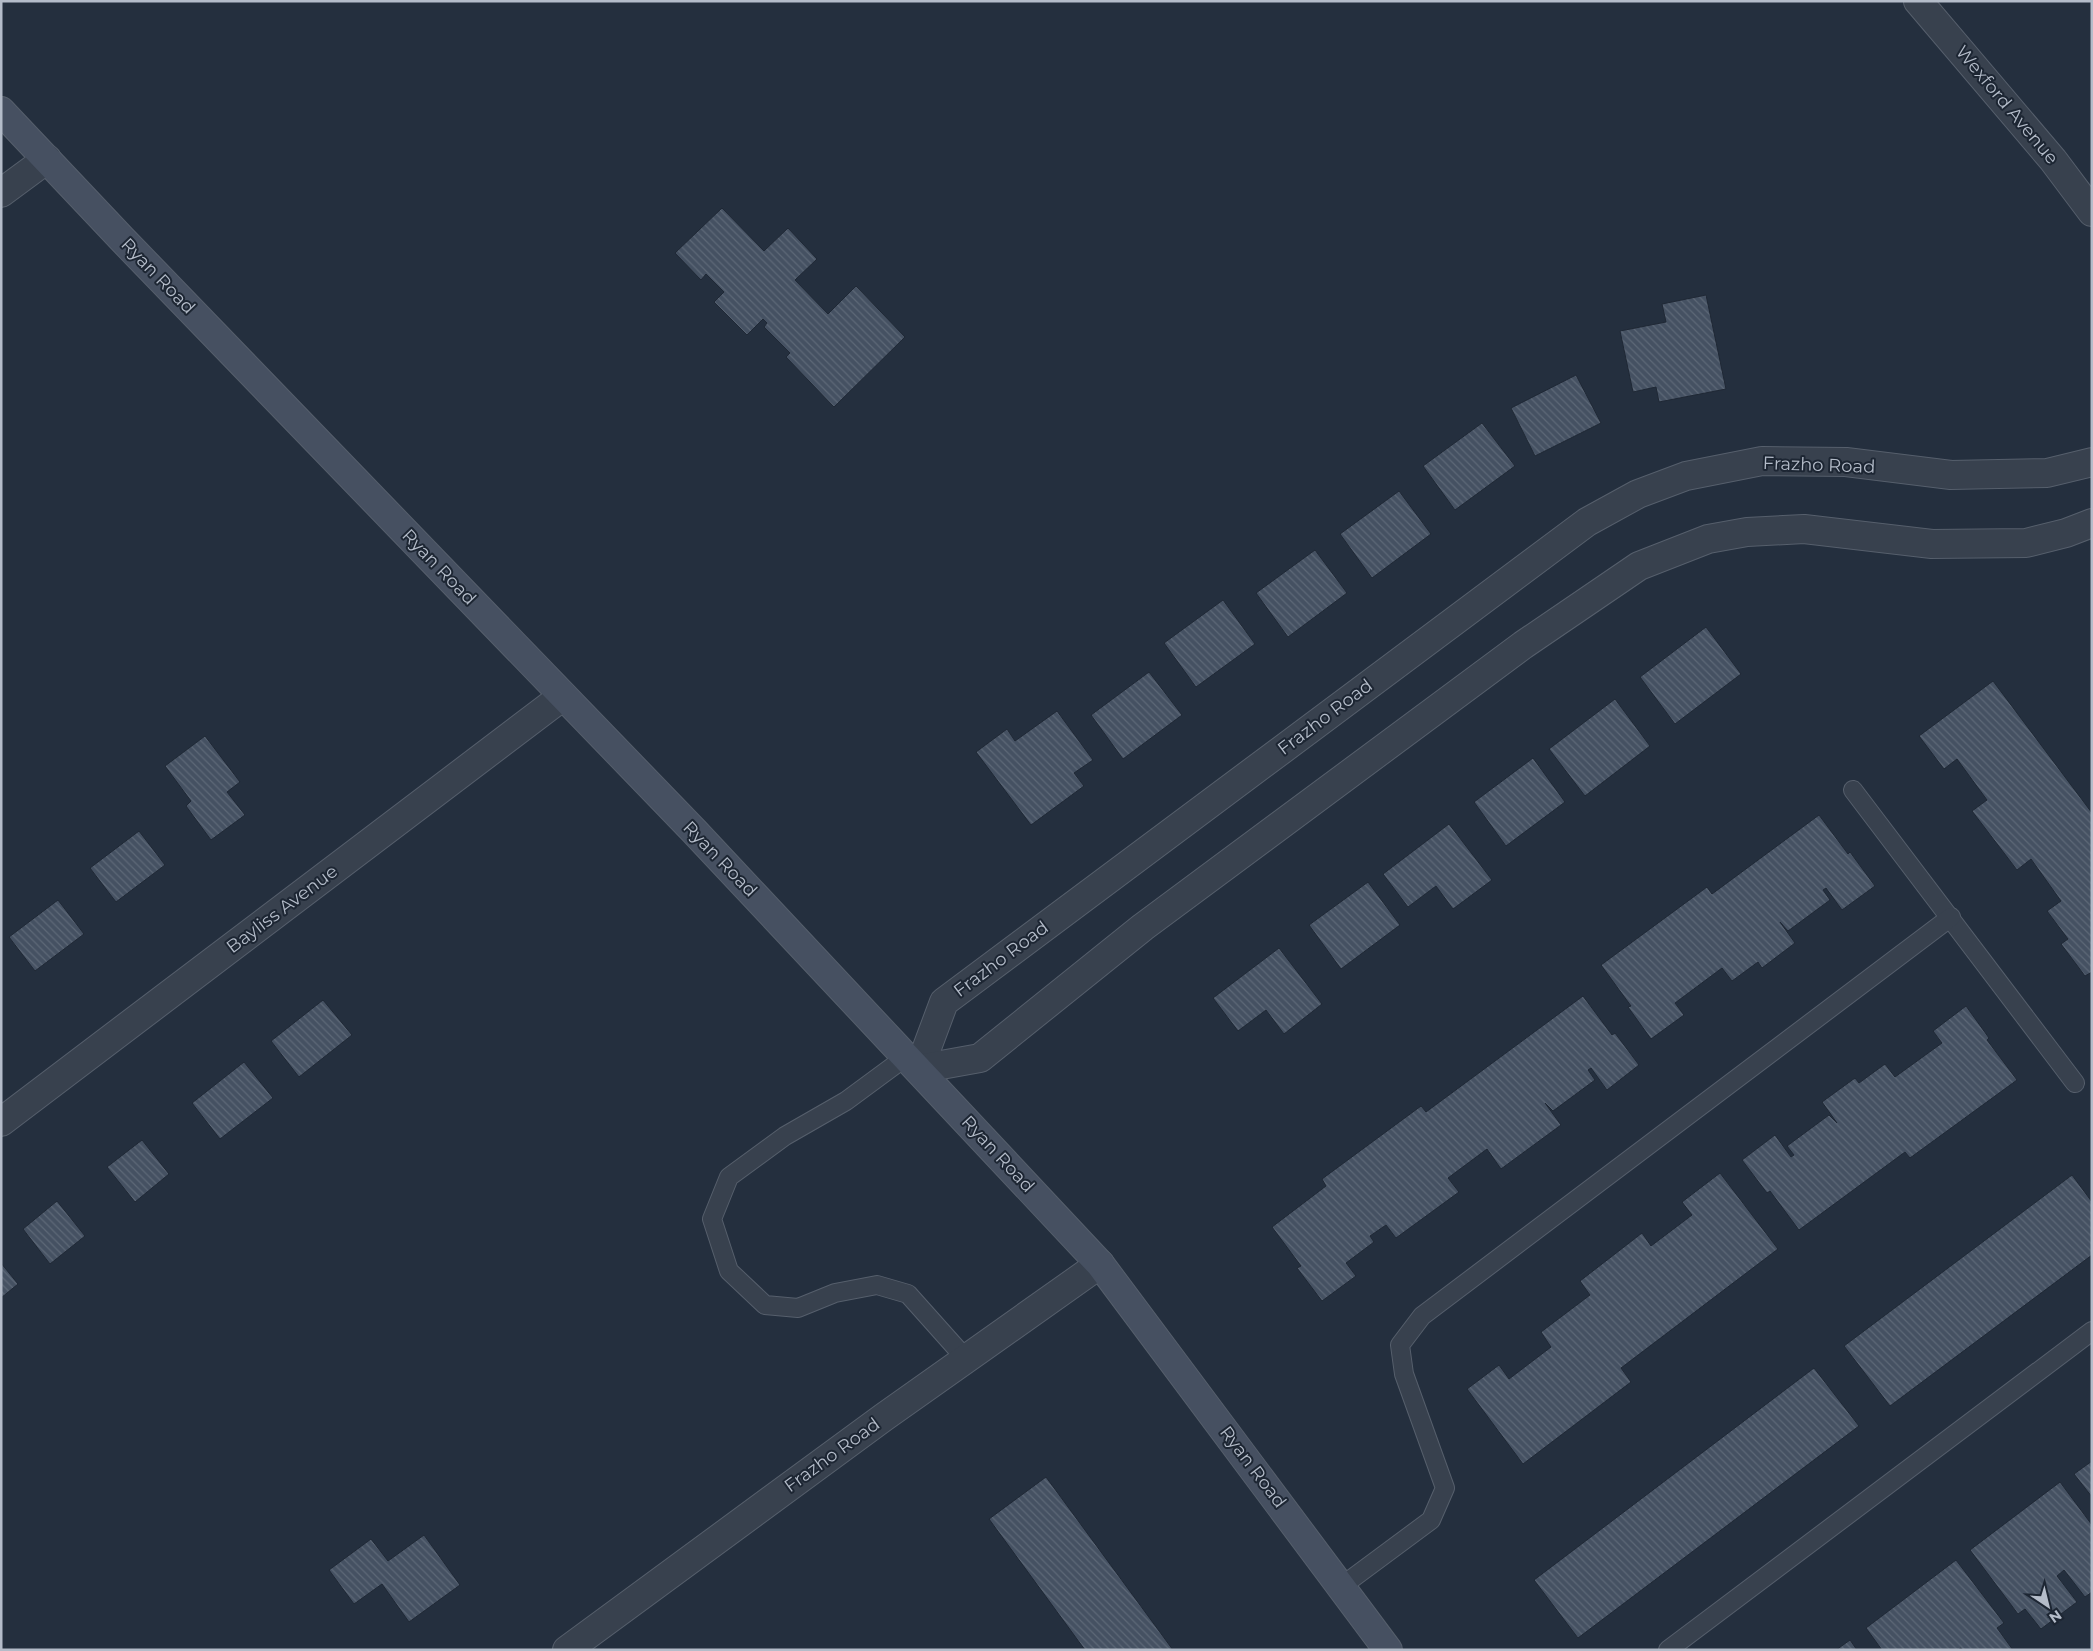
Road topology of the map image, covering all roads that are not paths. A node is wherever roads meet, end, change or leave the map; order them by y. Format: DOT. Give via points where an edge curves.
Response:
graph roads {
  1 [pos="1918,1"];
  2 [pos="1,111"];
  3 [pos="47,159"];
  4 [pos="1,193"];
  5 [pos="2092,212"];
  6 [pos="2092,462"];
  7 [pos="2092,523"];
  8 [pos="562,696"];
  9 [pos="1853,790"];
  10 [pos="1951,918"];
  11 [pos="913,1063"];
  12 [pos="2075,1083"];
  13 [pos="1,1122"];
  14 [pos="1100,1264"];
  15 [pos="2092,1331"];
  16 [pos="966,1359"];
  17 [pos="1342,1586"];
  18 [pos="567,1650"];
  19 [pos="1388,1650"];
  20 [pos="1668,1650"];
  1 -- 5 [label="street, Wexford Avenue" via="2053,160"];
  2 -- 3 [label="main road, Ryan Road"];
  3 -- 4 [label="street"];
  3 -- 8 [label="main road, Ryan Road"];
  6 -- 11 [label="street, Frazho Road" via="2047,473 1951,475 1846,462 1762,461 1686,476 1638,494 1586,522 944,1002"];
  7 -- 11 [label="street" via="2026,543 1932,544 1804,529 1747,532 1708,539 1639,566 1523,645 1143,927 980,1058"];
  8 -- 11 [label="main road, Ryan Road"];
  8 -- 13 [label="street, Bayliss Avenue"];
  9 -- 10 [label="lane"];
  10 -- 12 [label="lane"];
  10 -- 17 [label="lane" via="1422,1316 1400,1345 1404,1374 1445,1488 1431,1520"];
  11 -- 14 [label="main road, Ryan Road"];
  11 -- 16 [label="lane" via="785,1136 729,1177 712,1219 729,1271 765,1305 798,1308 835,1293 877,1285 908,1294"];
  14 -- 16 [label="street, Frazho Road"];
  14 -- 17 [label="main road, Ryan Road"];
  15 -- 20 [label="lane"];
  16 -- 18 [label="street, Frazho Road"];
  17 -- 19 [label="main road, Ryan Road"];
}
